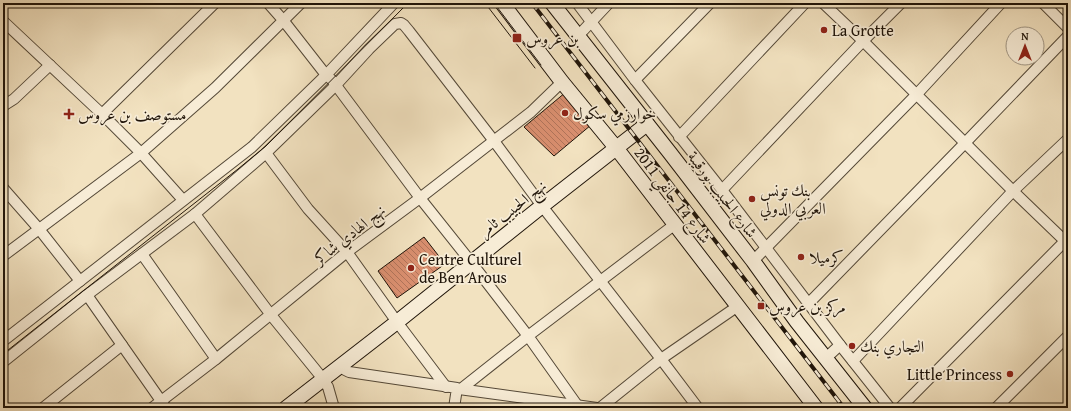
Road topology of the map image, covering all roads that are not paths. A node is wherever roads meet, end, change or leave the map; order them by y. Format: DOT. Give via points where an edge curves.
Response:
graph roads {
  1 [pos="216,3"];
  2 [pos="268,3"];
  3 [pos="301,3"];
  4 [pos="394,3"];
  5 [pos="502,3"];
  6 [pos="552,3"];
  7 [pos="577,3"];
  8 [pos="609,3"];
  9 [pos="710,3"];
  10 [pos="805,3"];
  11 [pos="824,3"];
  12 [pos="901,3"];
  13 [pos="1001,3"];
  14 [pos="1042,3"];
  15 [pos="284,20"];
  16 [pos="3,21"];
  17 [pos="591,22"];
  18 [pos="1068,28"];
  19 [pos="578,36"];
  20 [pos="1068,36"];
  21 [pos="863,41"];
  22 [pos="50,65"];
  23 [pos="326,75"];
  24 [pos="635,80"];
  25 [pos="562,82"];
  26 [pos="335,86"];
  27 [pos="917,94"];
  28 [pos="3,106"];
  29 [pos="102,114"];
  30 [pos="660,114"];
  31 [pos="648,124"];
  32 [pos="679,137"];
  33 [pos="1068,139"];
  34 [pos="494,141"];
  35 [pos="965,143"];
  36 [pos="617,149"];
  37 [pos="141,153"];
  38 [pos="266,153"];
  39 [pos="3,188"];
  40 [pos="722,190"];
  41 [pos="1013,191"];
  42 [pos="420,198"];
  43 [pos="183,200"];
  44 [pos="542,206"];
  45 [pos="195,214"];
  46 [pos="674,225"];
  47 [pos="39,229"];
  48 [pos="1067,241"];
  49 [pos="766,247"];
  50 [pos="347,252"];
  51 [pos="142,254"];
  52 [pos="3,256"];
  53 [pos="753,261"];
  54 [pos="471,262"];
  55 [pos="80,280"];
  56 [pos="601,281"];
  57 [pos="87,295"];
  58 [pos="809,303"];
  59 [pos="738,306"];
  60 [pos="271,315"];
  61 [pos="397,322"];
  62 [pos="528,336"];
  63 [pos="1068,336"];
  64 [pos="3,341"];
  65 [pos="122,345"];
  66 [pos="840,345"];
  67 [pos="826,358"];
  68 [pos="216,359"];
  69 [pos="661,359"];
  70 [pos="853,361"];
  71 [pos="3,362"];
  72 [pos="341,366"];
  73 [pos="323,379"];
  74 [pos="446,387"];
  75 [pos="459,389"];
  76 [pos="163,405"];
  77 [pos="577,405"];
  78 [pos="42,408"];
  79 [pos="152,408"];
  80 [pos="286,408"];
  81 [pos="334,408"];
  82 [pos="454,408"];
  83 [pos="593,408"];
  84 [pos="698,408"];
  85 [pos="816,408"];
  86 [pos="865,408"];
  87 [pos="890,408"];
  88 [pos="900,408"];
  89 [pos="996,408"];
  1 -- 29 [label="street"];
  2 -- 15 [label="street"];
  3 -- 15 [label="street"];
  4 -- 23 [label="street"];
  5 -- 25 [label="street, شارع 14 جانفي 2011"];
  6 -- 19 [label="street, شارع الحبيب بورقيبة"];
  7 -- 17 [label="street"];
  8 -- 17 [label="street"];
  9 -- 24 [label="street"];
  10 -- 32 [label="street"];
  11 -- 21 [label="street"];
  12 -- 21 [label="street"];
  13 -- 27 [label="street"];
  14 -- 18 [label="street"];
  15 -- 23 [label="street"];
  15 -- 37 [label="street" via="215,88"];
  16 -- 22 [label="street"];
  17 -- 19 [label="street"];
  17 -- 24 [label="street"];
  19 -- 31 [label="street, شارع الحبيب بورقيبة"];
  20 -- 35 [label="street"];
  21 -- 27 [label="street"];
  21 -- 40 [label="street"];
  22 -- 28 [label="street"];
  22 -- 29 [label="street"];
  23 -- 26 [label="street"];
  23 -- 43 [label="street" via="252,147"];
  24 -- 30 [label="street"];
  25 -- 34 [label="street, نهج الهادي شاكر" via="531,112"];
  25 -- 36 [label="street, شارع 14 جانفي 2011"];
  26 -- 34 [label="street" via="395,24 401,23"];
  26 -- 38 [label="street"];
  26 -- 42 [label="street"];
  27 -- 35 [label="street"];
  27 -- 49 [label="street"];
  29 -- 37 [label="street"];
  30 -- 31 [label="street"];
  30 -- 32 [label="street"];
  31 -- 36 [label="street, نهج الحبيب ثامر"];
  31 -- 53 [label="street, شارع الحبيب بورقيبة"];
  32 -- 40 [label="street"];
  33 -- 41 [label="street"];
  34 -- 42 [label="street, نهج الهادي شاكر"];
  34 -- 44 [label="street"];
  35 -- 41 [label="street"];
  35 -- 58 [label="street"];
  36 -- 44 [label="street, نهج الحبيب ثامر"];
  36 -- 46 [label="street, شارع 14 جانفي 2011"];
  37 -- 43 [label="street"];
  37 -- 47 [label="street"];
  38 -- 45 [label="street"];
  38 -- 50 [label="street" via="308,209"];
  39 -- 47 [label="street"];
  40 -- 49 [label="street"];
  41 -- 48 [label="street"];
  41 -- 70 [label="street"];
  42 -- 50 [label="street, نهج الهادي شاكر"];
  42 -- 54 [label="street"];
  43 -- 55 [label="street"];
  44 -- 54 [label="street, نهج الحبيب ثامر"];
  44 -- 56 [label="street"];
  45 -- 51 [label="street"];
  45 -- 60 [label="street"];
  46 -- 56 [label="street"];
  46 -- 59 [label="street, شارع 14 جانفي 2011"];
  47 -- 52 [label="street"];
  47 -- 55 [label="street"];
  48 -- 88 [label="street"];
  49 -- 53 [label="street"];
  49 -- 58 [label="street"];
  50 -- 60 [label="street, نهج الهادي شاكر"];
  50 -- 61 [label="street"];
  51 -- 57 [label="street"];
  51 -- 68 [label="street"];
  53 -- 67 [label="street, شارع الحبيب بورقيبة"];
  54 -- 61 [label="street, نهج الحبيب ثامر"];
  54 -- 62 [label="street"];
  55 -- 64 [label="street"];
  56 -- 62 [label="street"];
  56 -- 69 [label="street"];
  57 -- 65 [label="street"];
  57 -- 71 [label="street"];
  58 -- 66 [label="street"];
  59 -- 69 [label="street"];
  59 -- 85 [label="street, شارع 14 جانفي 2011"];
  60 -- 68 [label="street, نهج الهادي شاكر"];
  60 -- 73 [label="street"];
  61 -- 72 [label="street, نهج الحبيب ثامر"];
  61 -- 74 [label="street"];
  62 -- 75 [label="street"];
  62 -- 77 [label="street"];
  63 -- 89 [label="street"];
  65 -- 76 [label="street"];
  65 -- 78 [label="street"];
  66 -- 67 [label="street"];
  66 -- 70 [label="street"];
  67 -- 86 [label="street, شارع الحبيب بورقيبة"];
  68 -- 76 [label="street, نهج الهادي شاكر"];
  69 -- 83 [label="street"];
  69 -- 84 [label="street"];
  70 -- 87 [label="street"];
  72 -- 73 [label="street, نهج الحبيب ثامر"];
  72 -- 74 [label="street" via="349,372"];
  73 -- 80 [label="street, نهج الحبيب ثامر"];
  73 -- 81 [label="street"];
  74 -- 75 [label="street"];
  75 -- 77 [label="street"];
  75 -- 82 [label="street"];
  76 -- 79 [label="street, نهج الهادي شاكر"];
  77 -- 83 [label="street"];
}
